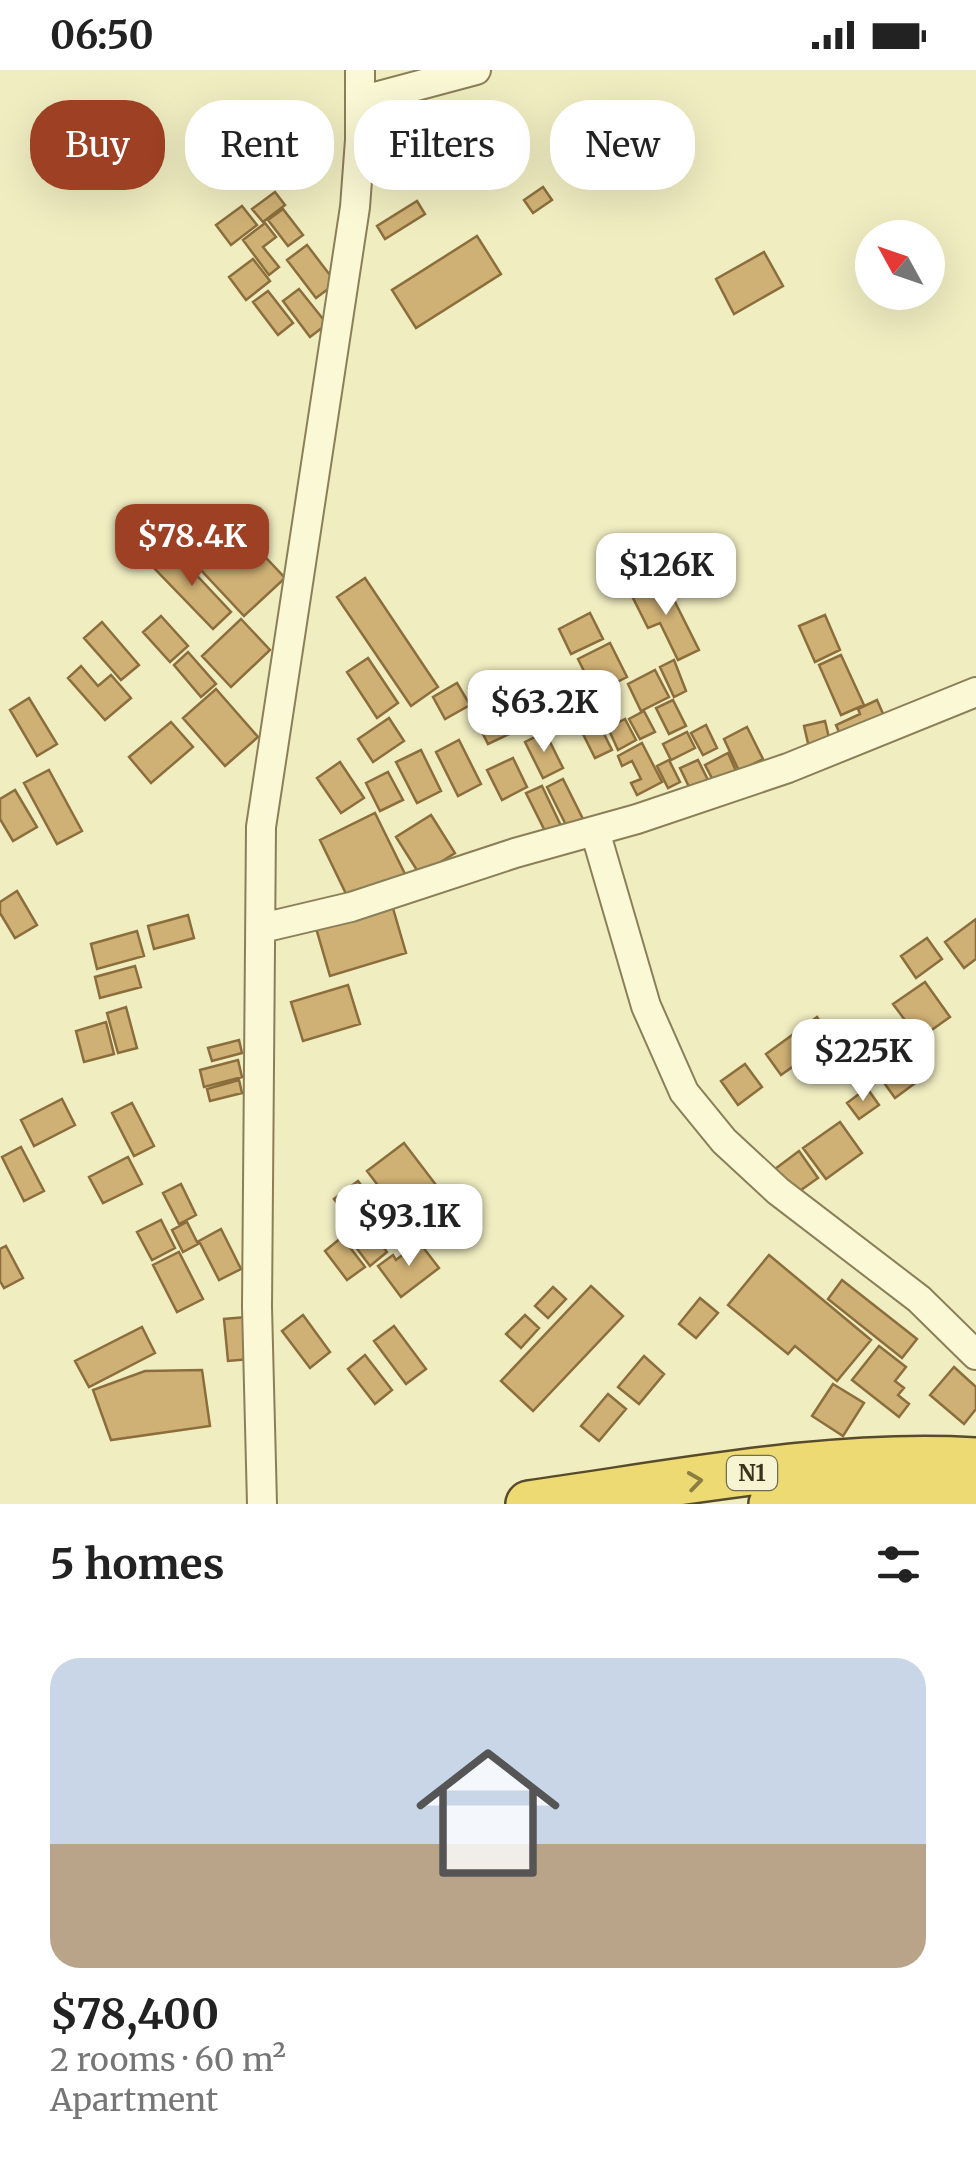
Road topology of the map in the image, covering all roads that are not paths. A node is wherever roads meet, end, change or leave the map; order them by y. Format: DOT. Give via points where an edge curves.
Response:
graph roads {
  1 [pos="360,70"];
  2 [pos="476,70"];
  3 [pos="360,100"];
  4 [pos="364,100"];
  5 [pos="356,190"];
  6 [pos="976,692"];
  7 [pos="595,831"];
  8 [pos="262,928"];
  9 [pos="976,1354"];
  10 [pos="976,1462"];
  11 [pos="976,1493"];
  12 [pos="920,1499"];
  13 [pos="262,1504"];
  14 [pos="529,1504"];
  15 [pos="772,1504"];
  1 -- 3 [label="street"];
  2 -- 4 [label="street"];
  5 -- 8 [label="street" via="261,827"];
  6 -- 7 [label="street" via="788,768"];
  7 -- 8 [label="street"];
  7 -- 9 [label="street" via="646,1006 684,1092 778,1191 919,1298"];
  8 -- 13 [label="street"];
  14 -- 10 [label="highway, N1, one-way" via="770,1470"];
  11 -- 12 [label="highway, N1"];
  12 -- 15 [label="highway, N1" via="853,1494"];
}
